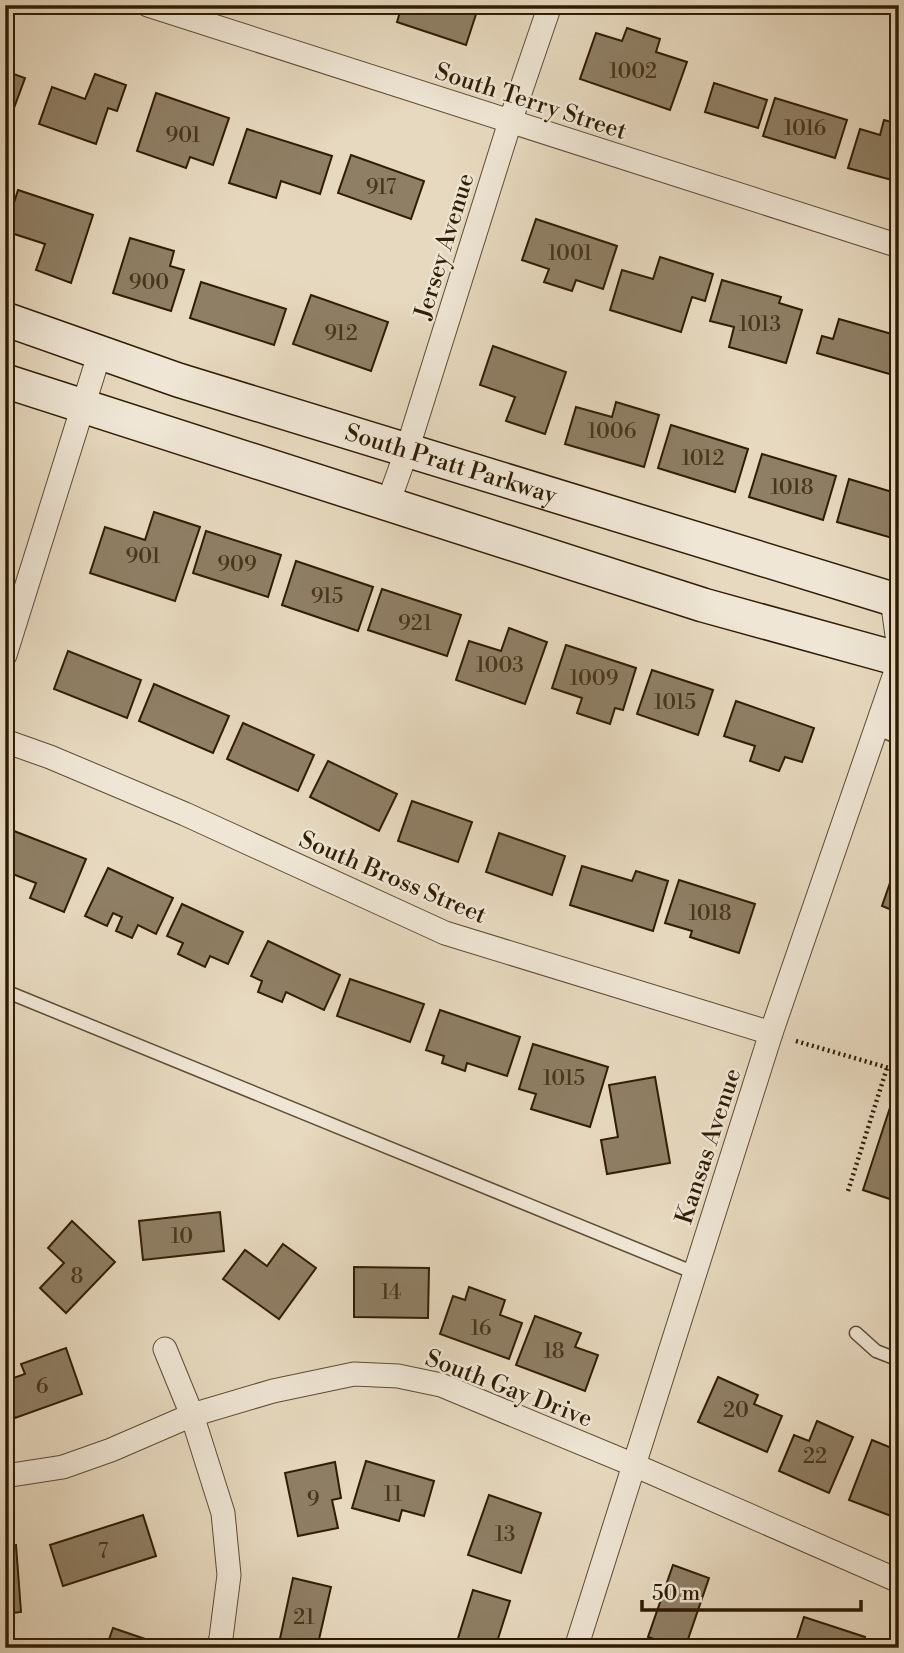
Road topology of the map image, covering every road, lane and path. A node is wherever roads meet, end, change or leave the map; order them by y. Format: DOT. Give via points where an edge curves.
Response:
graph roads {
  1 [pos="148,5"];
  2 [pos="550,5"];
  3 [pos="510,122"];
  4 [pos="899,246"];
  5 [pos="5,319"];
  6 [pos="100,352"];
  7 [pos="5,381"];
  8 [pos="83,407"];
  9 [pos="407,450"];
  10 [pos="388,503"];
  11 [pos="895,600"];
  12 [pos="899,650"];
  13 [pos="5,655"];
  14 [pos="899,660"];
  15 [pos="877,728"];
  16 [pos="899,738"];
  17 [pos="5,741"];
  18 [pos="5,991"];
  19 [pos="771,1033"];
  20 [pos="887,1068"];
  21 [pos="899,1071"];
  22 [pos="848,1191"];
  23 [pos="695,1273"];
  24 [pos="856,1333"];
  25 [pos="164,1349"];
  26 [pos="899,1360"];
  27 [pos="192,1415"];
  28 [pos="634,1465"];
  29 [pos="5,1476"];
  30 [pos="899,1581"];
  31 [pos="218,1648"];
  32 [pos="576,1648"];
  1 -- 3 [label="street, South Terry Street"];
  2 -- 3 [label="street, Jersey Avenue"];
  3 -- 4 [label="street, South Terry Street"];
  3 -- 9 [label="street, Jersey Avenue"];
  5 -- 6 [label="street, South Pratt Parkway"];
  6 -- 8 [label="street"];
  6 -- 9 [label="street, South Pratt Parkway"];
  7 -- 8 [label="street"];
  8 -- 10 [label="street"];
  8 -- 13 [label="street"];
  9 -- 10 [label="street, Jersey Avenue"];
  9 -- 11 [label="street, South Pratt Parkway"];
  10 -- 14 [label="street" via="703,605"];
  11 -- 12 [label="street"];
  14 -- 15 [label="street, Kansas Avenue"];
  15 -- 16 [label="lane"];
  15 -- 19 [label="street, Kansas Avenue"];
  17 -- 19 [label="street, South Bross Street" via="185,814 445,933"];
  18 -- 23 [label="lane"];
  19 -- 20 [label="path"];
  19 -- 23 [label="street, Kansas Avenue"];
  20 -- 21 [label="path"];
  20 -- 22 [label="path"];
  23 -- 28 [label="street, Kansas Avenue"];
  24 -- 26 [label="lane" via="876,1351"];
  25 -- 27 [label="street"];
  27 -- 28 [label="street, South Gay Drive" via="354,1374 398,1376 441,1385"];
  27 -- 29 [label="street, South Gay Drive" via="63,1467"];
  27 -- 31 [label="street" via="223,1513 229,1575"];
  28 -- 30 [label="street, South Gay Drive"];
  28 -- 32 [label="street, Kansas Avenue"];
}
